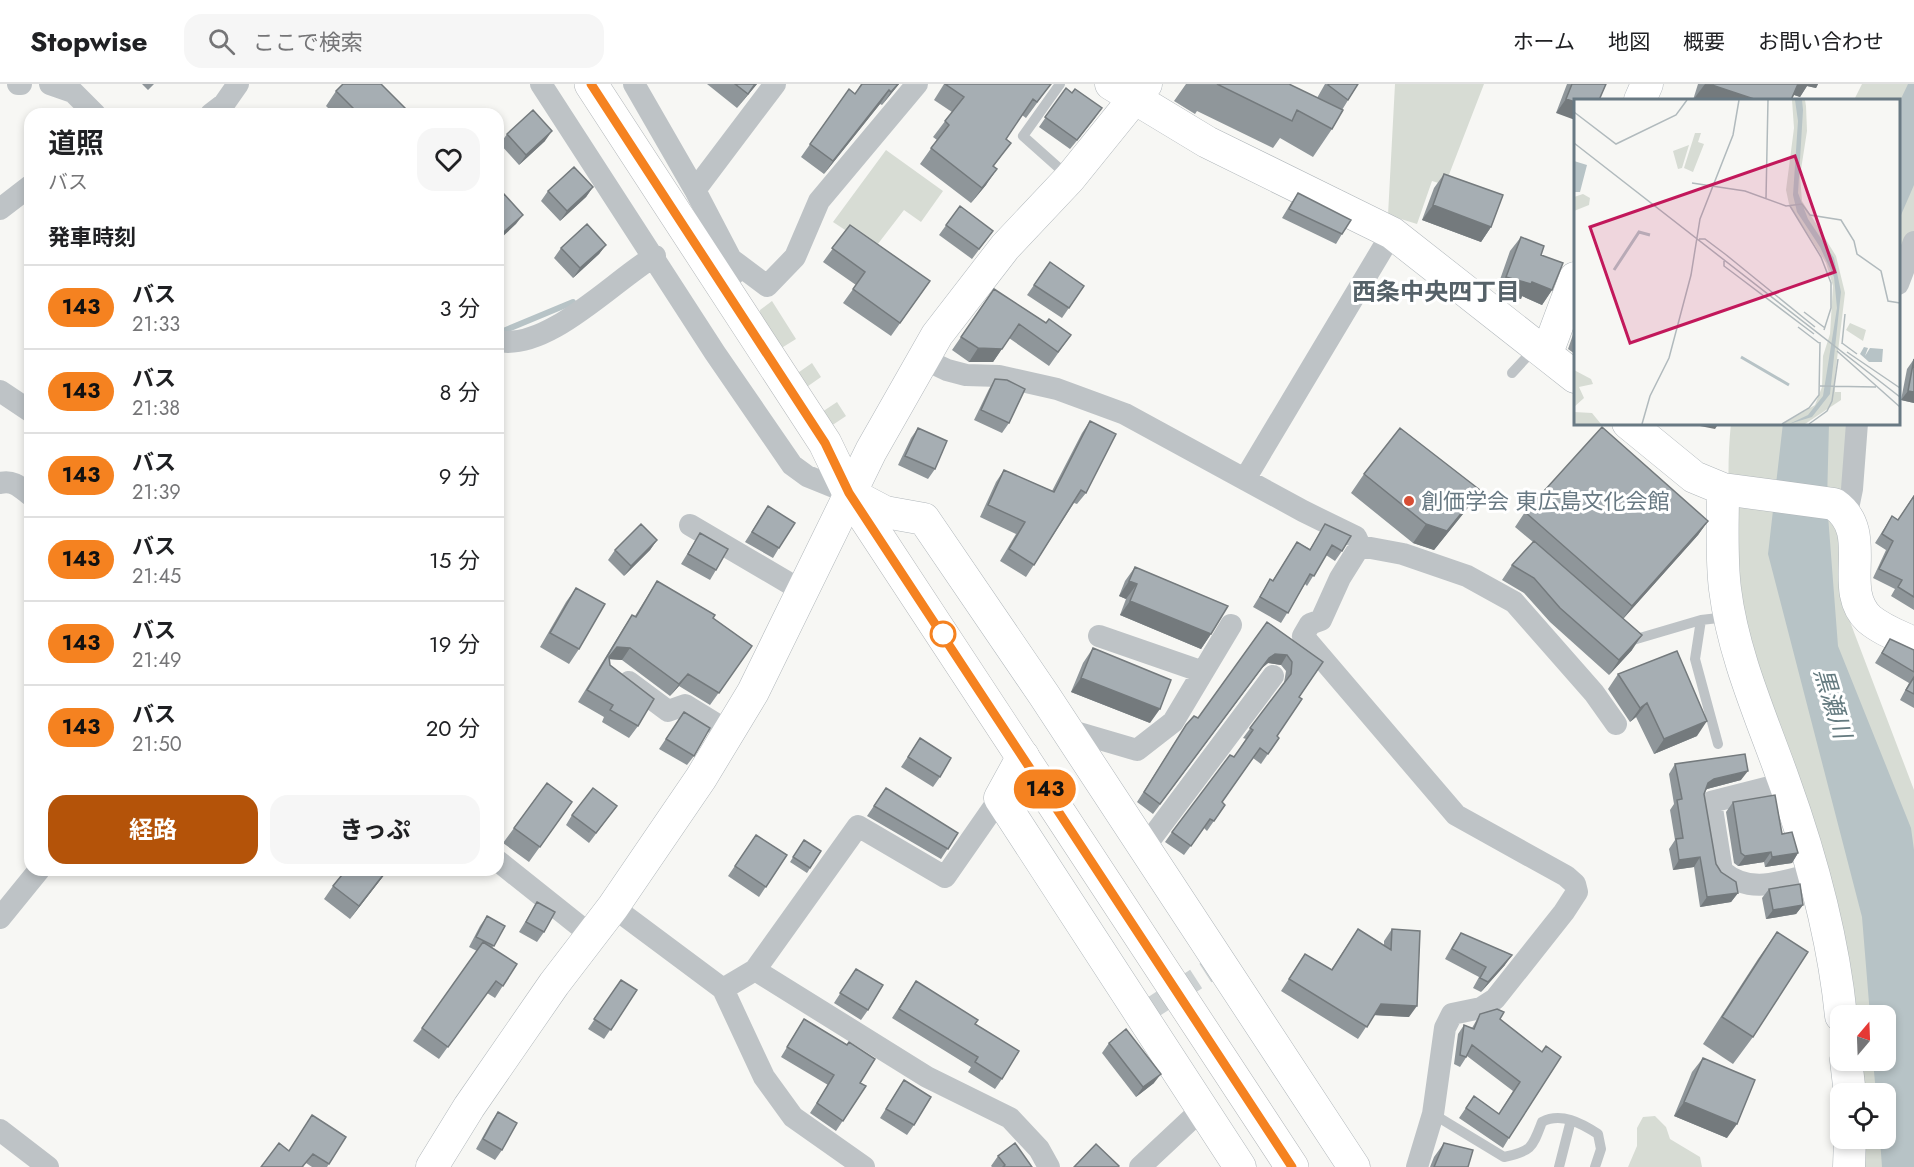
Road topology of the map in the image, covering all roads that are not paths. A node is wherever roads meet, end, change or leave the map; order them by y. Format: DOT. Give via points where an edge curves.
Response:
graph roads {
  1 [pos="50,84"];
  2 [pos="238,84"];
  3 [pos="541,84"];
  4 [pos="591,84"];
  5 [pos="634,84"];
  6 [pos="775,84"];
  7 [pos="917,84"];
  8 [pos="1060,84"];
  9 [pos="1647,84"];
  10 [pos="1130,88"];
  11 [pos="1641,99"];
  12 [pos="89,108"];
  13 [pos="226,108"];
  14 [pos="1070,178"];
  15 [pos="695,190"];
  16 [pos="24,191"];
  17 [pos="0,209"];
  18 [pos="1392,233"];
  19 [pos="1914,242"];
  20 [pos="655,256"];
  21 [pos="731,259"];
  22 [pos="1574,280"];
  23 [pos="1899,281"];
  24 [pos="749,327"];
  25 [pos="504,342"];
  26 [pos="1542,349"];
  27 [pos="924,359"];
  28 [pos="1512,373"];
  29 [pos="1574,376"];
  30 [pos="0,391"];
  31 [pos="24,407"];
  32 [pos="1629,424"];
  33 [pos="1857,424"];
  34 [pos="1245,479"];
  35 [pos="0,483"];
  36 [pos="1723,489"];
  37 [pos="24,490"];
  38 [pos="849,493"];
  39 [pos="1840,508"];
  40 [pos="690,525"];
  41 [pos="1360,546"];
  42 [pos="804,592"];
  43 [pos="1715,618"];
  44 [pos="1615,624"];
  45 [pos="1231,625"];
  46 [pos="1099,636"];
  47 [pos="1914,643"];
  48 [pos="614,671"];
  49 [pos="1203,672"];
  50 [pos="1273,676"];
  51 [pos="1616,724"];
  52 [pos="729,732"];
  53 [pos="1079,732"];
  54 [pos="1718,744"];
  55 [pos="1023,756"];
  56 [pos="1785,783"];
  57 [pos="1000,798"];
  58 [pos="1144,848"];
  59 [pos="504,866"];
  60 [pos="1812,874"];
  61 [pos="34,876"];
  62 [pos="613,907"];
  63 [pos="0,918"];
  64 [pos="592,936"];
  65 [pos="755,970"];
  66 [pos="723,989"];
  67 [pos="1839,1005"];
  68 [pos="1202,1109"];
  69 [pos="1433,1114"];
  70 [pos="1570,1120"];
  71 [pos="0,1130"];
  72 [pos="1850,1149"];
  73 [pos="1504,1162"];
  74 [pos="48,1167"];
  75 [pos="432,1167"];
  76 [pos="864,1167"];
  77 [pos="1049,1167"];
  78 [pos="1140,1167"];
  79 [pos="1240,1167"];
  80 [pos="1292,1167"];
  81 [pos="1354,1167"];
  82 [pos="1417,1167"];
  83 [pos="1559,1167"];
  84 [pos="1595,1167"];
  85 [pos="1849,1167"];
  1 -- 12 [label="street" via="73,92"];
  2 -- 13 [label="street"];
  3 -- 20 [label="street"];
  4 -- 24 [label="highway"];
  5 -- 15 [label="street"];
  6 -- 15 [label="street"];
  7 -- 21 [label="street" via="819,201 795,257 767,286"];
  8 -- 14 [label="lane" via="1023,136"];
  9 -- 11 [label="street"];
  10 -- 14 [label="street"];
  10 -- 18 [label="street" via="1207,142"];
  14 -- 27 [label="street" via="1005,247 937,335"];
  15 -- 21 [label="street"];
  16 -- 17 [label="street"];
  18 -- 26 [label="street" via="1421,262"];
  18 -- 34 [label="street"];
  19 -- 23 [label="street"];
  20 -- 25 [label="street" via="579,313 522,343"];
  20 -- 38 [label="street" via="792,465 807,477"];
  21 -- 24 [label="street"];
  22 -- 26 [label="street"];
  24 -- 38 [label="highway" via="825,443"];
  26 -- 28 [label="lane"];
  26 -- 29 [label="street"];
  27 -- 34 [label="street" via="966,375 999,376 1057,389 1125,414"];
  27 -- 38 [label="street"];
  30 -- 31 [label="street"];
  32 -- 36 [label="street" via="1694,477"];
  33 -- 39 [label="street" via="1852,489"];
  34 -- 41 [label="street" via="1356,537"];
  35 -- 37 [label="street" via="8,481"];
  36 -- 39 [label="street"];
  36 -- 43 [label="street" via="1723,553"];
  38 -- 42 [label="street"];
  38 -- 55 [label="highway"];
  38 -- 58 [label="street" via="885,512 924,519"];
  39 -- 47 [label="street" via="1854,530 1857,596 1867,617 1882,629"];
  40 -- 42 [label="street"];
  41 -- 51 [label="street" via="1402,554 1467,576 1514,602 1594,693"];
  41 -- 69 [label="street" via="1321,620 1310,624 1303,636 1456,815 1566,876 1577,892 1495,999 1481,1008 1452,1014 1445,1028"];
  42 -- 52 [label="street"];
  43 -- 44 [label="lane" via="1633,640"];
  43 -- 54 [label="lane" via="1695,659"];
  43 -- 56 [label="street" via="1754,701"];
  45 -- 49 [label="street"];
  46 -- 49 [label="street"];
  48 -- 52 [label="street" via="668,711 685,705"];
  49 -- 53 [label="street" via="1173,722 1137,750"];
  50 -- 58 [label="street"];
  52 -- 62 [label="street"];
  55 -- 57 [label="street"];
  55 -- 80 [label="highway"];
  56 -- 60 [label="street"];
  56 -- 60 [label="street" via="1711,802 1722,871 1733,881 1759,887"];
  57 -- 65 [label="street" via="945,877 858,826"];
  57 -- 68 [label="street" via="1145,1012"];
  58 -- 81 [label="street" via="1213,968"];
  59 -- 64 [label="street"];
  60 -- 67 [label="street" via="1828,930"];
  61 -- 63 [label="street"];
  62 -- 64 [label="street"];
  62 -- 66 [label="street"];
  64 -- 75 [label="street" via="548,993"];
  65 -- 66 [label="street"];
  65 -- 77 [label="street" via="917,1072 1010,1118 1039,1149"];
  66 -- 76 [label="street" via="764,1077 793,1117"];
  68 -- 78 [label="street"];
  68 -- 79 [label="street"];
  69 -- 73 [label="lane"];
  69 -- 82 [label="street"];
  70 -- 73 [label="lane" via="1561,1117 1542,1122 1536,1142 1526,1152"];
  70 -- 83 [label="lane"];
  70 -- 84 [label="lane" via="1598,1134 1601,1149"];
  71 -- 74 [label="street"];
  72 -- 85 [label="street"];
}
